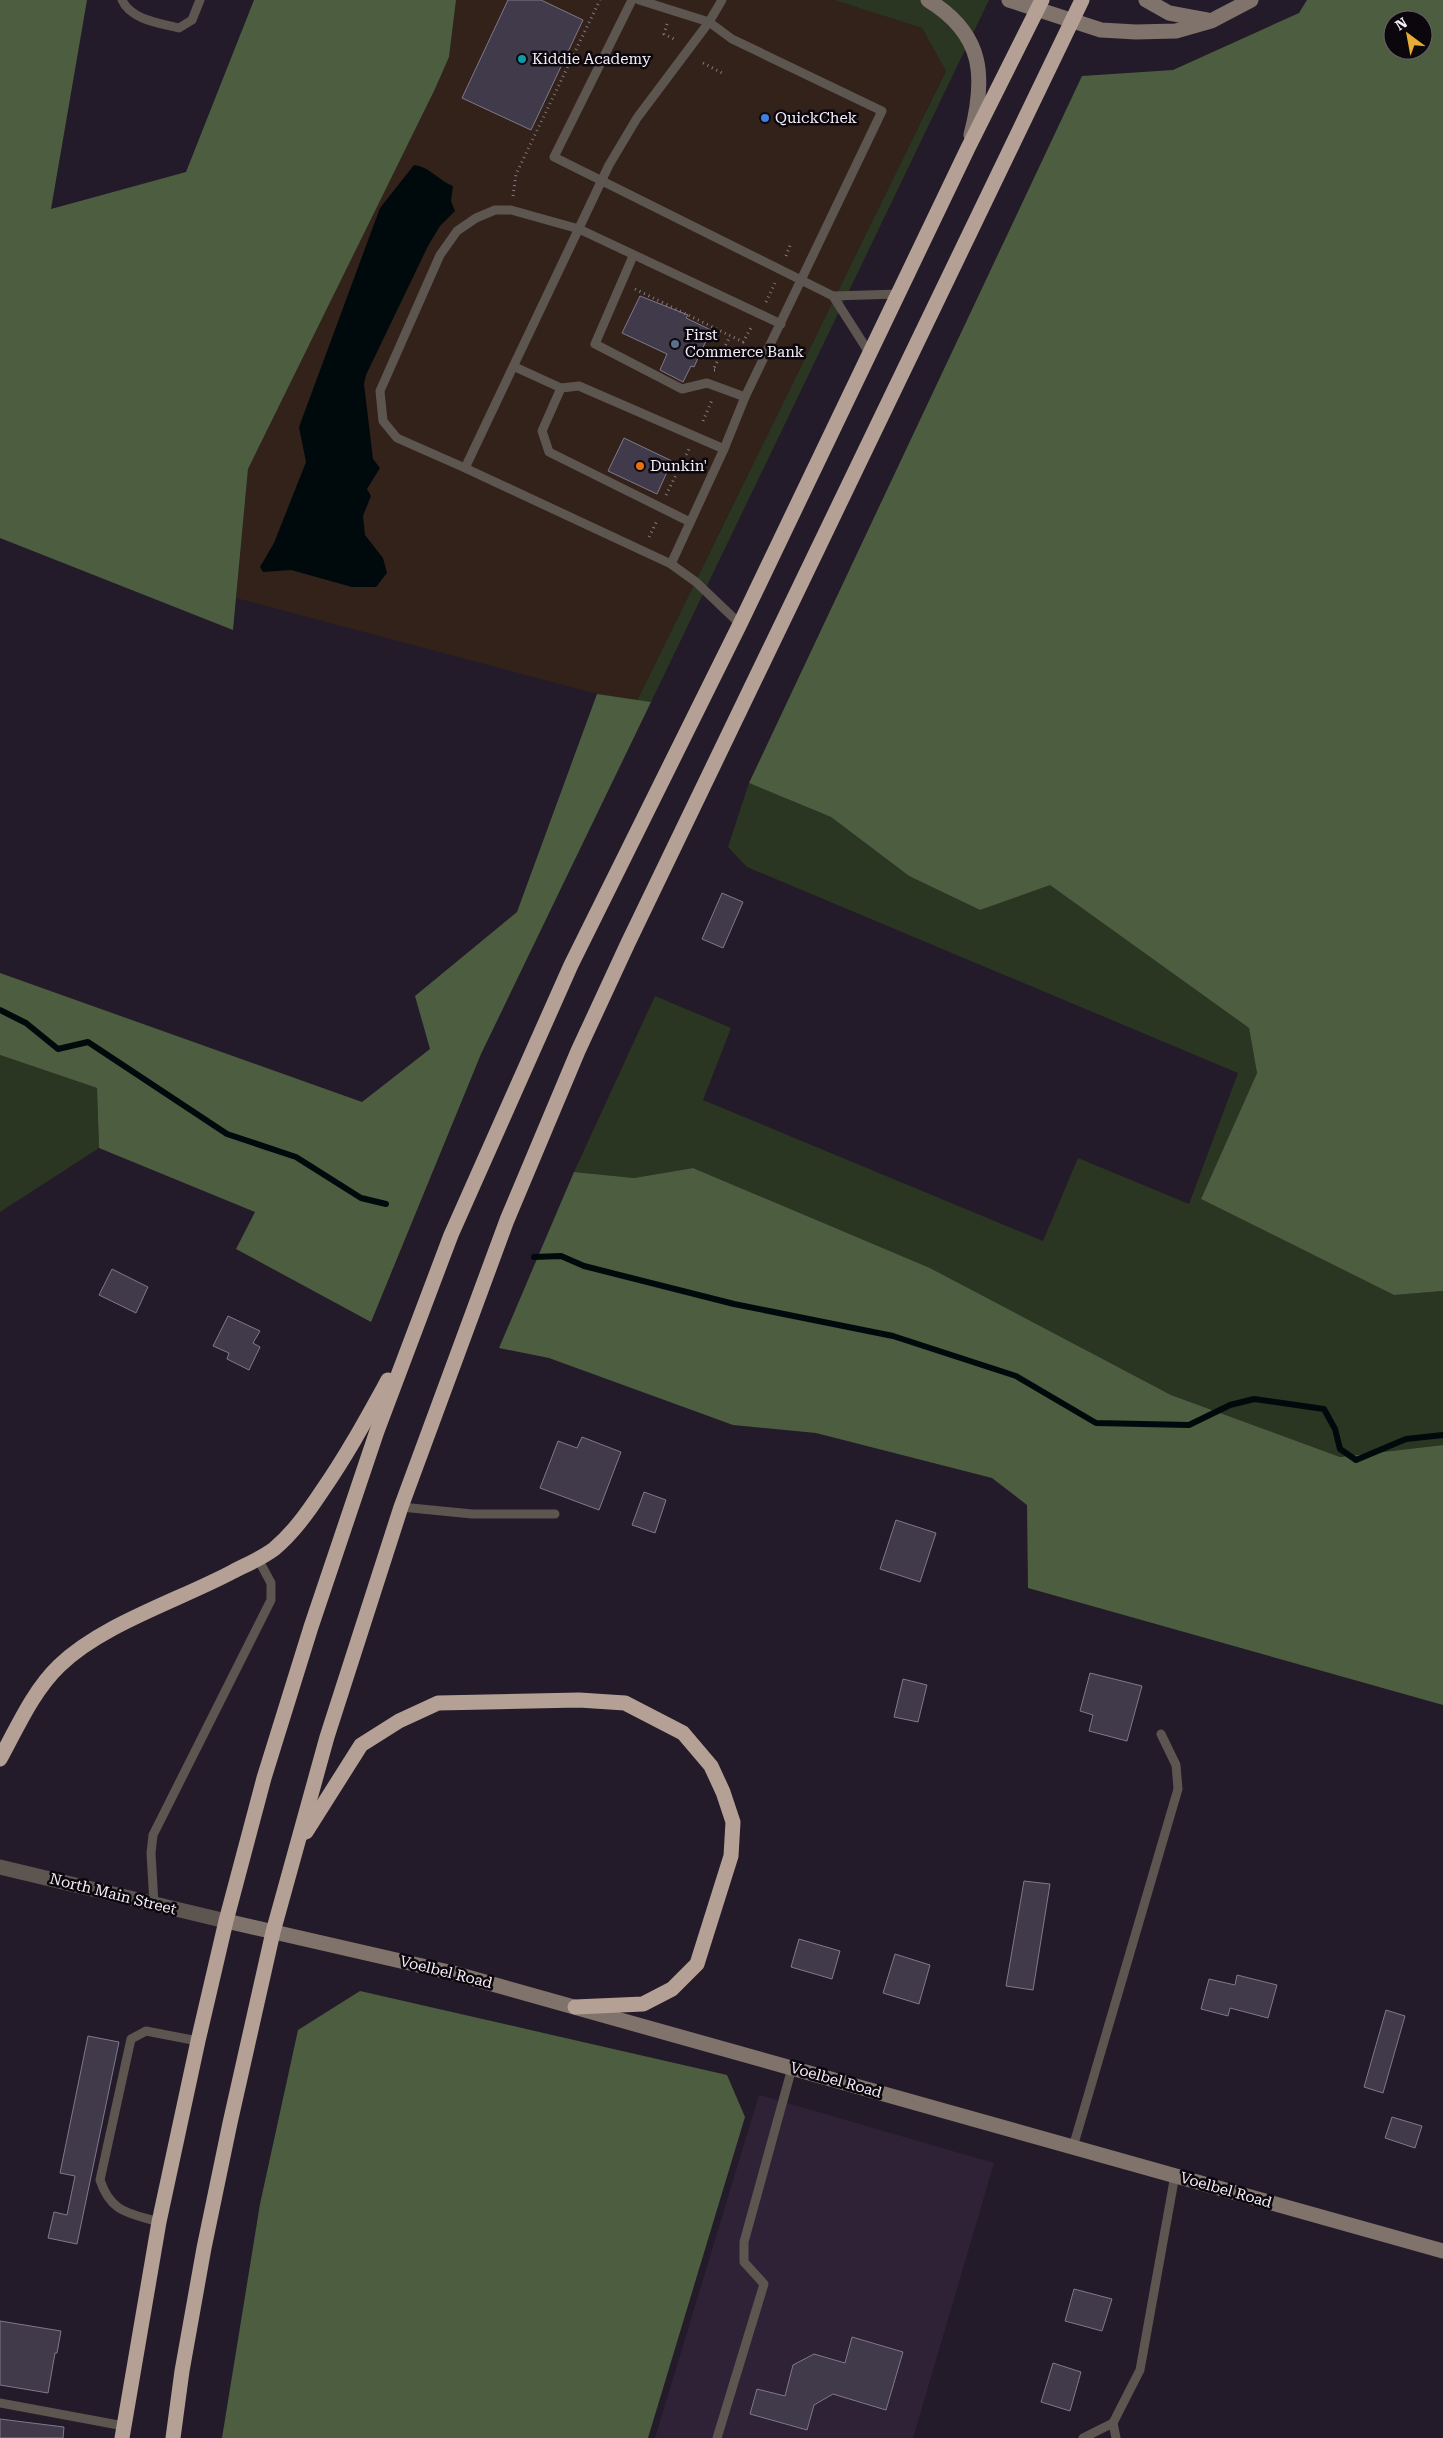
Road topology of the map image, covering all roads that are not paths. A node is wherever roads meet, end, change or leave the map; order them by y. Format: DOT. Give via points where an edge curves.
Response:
graph roads {
  1 [pos="122,0"];
  2 [pos="200,0"];
  3 [pos="632,0"];
  4 [pos="639,0"];
  5 [pos="722,0"];
  6 [pos="928,0"];
  7 [pos="1010,0"];
  8 [pos="1082,0"];
  9 [pos="1146,0"];
  10 [pos="1251,0"];
  11 [pos="1040,4"];
  12 [pos="1072,20"];
  13 [pos="1211,21"];
  14 [pos="709,22"];
  15 [pos="968,148"];
  16 [pos="602,181"];
  17 [pos="579,230"];
  18 [pos="633,256"];
  19 [pos="801,280"];
  20 [pos="899,294"];
  21 [pos="833,296"];
  22 [pos="780,324"];
  23 [pos="870,354"];
  24 [pos="515,367"];
  25 [pos="561,388"];
  26 [pos="745,398"];
  27 [pos="724,449"];
  28 [pos="465,468"];
  29 [pos="690,522"];
  30 [pos="671,564"];
  31 [pos="740,624"];
  32 [pos="412,1337"];
  33 [pos="401,1507"];
  34 [pos="555,1514"];
  35 [pos="258,1559"];
  36 [pos="1161,1734"];
  37 [pos="0,1759"];
  38 [pos="297,1846"];
  39 [pos="0,1867"];
  40 [pos="154,1904"];
  41 [pos="226,1921"];
  42 [pos="272,1932"];
  43 [pos="575,2007"];
  44 [pos="198,2040"];
  45 [pos="792,2068"];
  46 [pos="1073,2147"];
  47 [pos="1175,2176"];
  48 [pos="159,2222"];
  49 [pos="1443,2251"];
  50 [pos="0,2403"];
  51 [pos="1113,2423"];
  52 [pos="123,2432"];
  53 [pos="173,2438"];
  54 [pos="717,2438"];
  55 [pos="1083,2438"];
  56 [pos="1116,2438"];
  1 -- 2 [label="lane" via="139,17 179,28 192,20"];
  3 -- 16 [label="lane" via="554,157"];
  4 -- 14 [label="lane"];
  5 -- 14 [label="lane"];
  6 -- 15 [label="street" via="959,23 972,44 977,61 980,85"];
  7 -- 11 [label="street"];
  8 -- 12 [label="highway"];
  9 -- 13 [label="street" via="1169,13"];
  10 -- 13 [label="street"];
  11 -- 12 [label="street"];
  11 -- 15 [label="highway"];
  12 -- 13 [label="street" via="1101,30 1136,32 1176,31"];
  12 -- 33 [label="highway" via="578,1051 507,1220"];
  14 -- 16 [label="lane" via="637,118"];
  14 -- 19 [label="lane" via="732,39 882,111"];
  15 -- 20 [label="highway"];
  16 -- 17 [label="lane"];
  16 -- 19 [label="lane"];
  17 -- 18 [label="lane"];
  17 -- 24 [label="lane"];
  17 -- 28 [label="lane" via="511,210 494,210 457,231 440,254 380,391 383,421 397,438"];
  18 -- 22 [label="lane"];
  18 -- 26 [label="lane" via="595,344 682,389 707,383"];
  19 -- 21 [label="lane"];
  19 -- 22 [label="lane"];
  20 -- 21 [label="lane"];
  20 -- 23 [label="highway"];
  21 -- 23 [label="lane"];
  22 -- 26 [label="lane"];
  23 -- 31 [label="highway"];
  24 -- 25 [label="lane"];
  24 -- 28 [label="lane"];
  25 -- 27 [label="lane" via="579,386"];
  25 -- 29 [label="lane" via="542,431 549,452"];
  26 -- 27 [label="lane"];
  27 -- 29 [label="lane"];
  28 -- 30 [label="lane"];
  29 -- 30 [label="lane"];
  30 -- 31 [label="lane" via="696,582"];
  31 -- 32 [label="highway" via="571,965 454,1226"];
  32 -- 35 [label="highway" via="350,1449 298,1526"];
  32 -- 41 [label="highway" via="310,1627 264,1778"];
  33 -- 34 [label="lane" via="472,1514"];
  33 -- 38 [label="highway" via="327,1737"];
  35 -- 37 [label="highway" via="114,1628 76,1652 57,1668 39,1691"];
  35 -- 40 [label="lane" via="271,1583 271,1600 153,1835 150,1853"];
  36 -- 46 [label="lane" via="1176,1765 1178,1788"];
  38 -- 42 [label="highway"];
  38 -- 43 [label="highway" via="361,1745 399,1721 438,1703 579,1700 625,1703 683,1733 711,1766 733,1822 731,1856 697,1964 672,1989 643,2004"];
  39 -- 40 [label="street, North Main Street"];
  40 -- 41 [label="street, North Main Street"];
  41 -- 42 [label="street, Voelbel Road"];
  41 -- 44 [label="highway"];
  42 -- 43 [label="street, Voelbel Road" via="453,1973"];
  42 -- 53 [label="highway" via="204,2248"];
  43 -- 45 [label="street, Voelbel Road"];
  44 -- 48 [label="highway"];
  44 -- 48 [label="lane" via="146,2031 131,2039 100,2180 106,2197 121,2211"];
  45 -- 46 [label="street, Voelbel Road"];
  45 -- 54 [label="lane" via="744,2242 744,2262 764,2284"];
  46 -- 47 [label="street, Voelbel Road"];
  47 -- 49 [label="street, Voelbel Road"];
  47 -- 51 [label="lane" via="1140,2370"];
  48 -- 52 [label="highway"];
  50 -- 52 [label="lane"];
  51 -- 55 [label="lane"];
  51 -- 56 [label="lane"];
}
